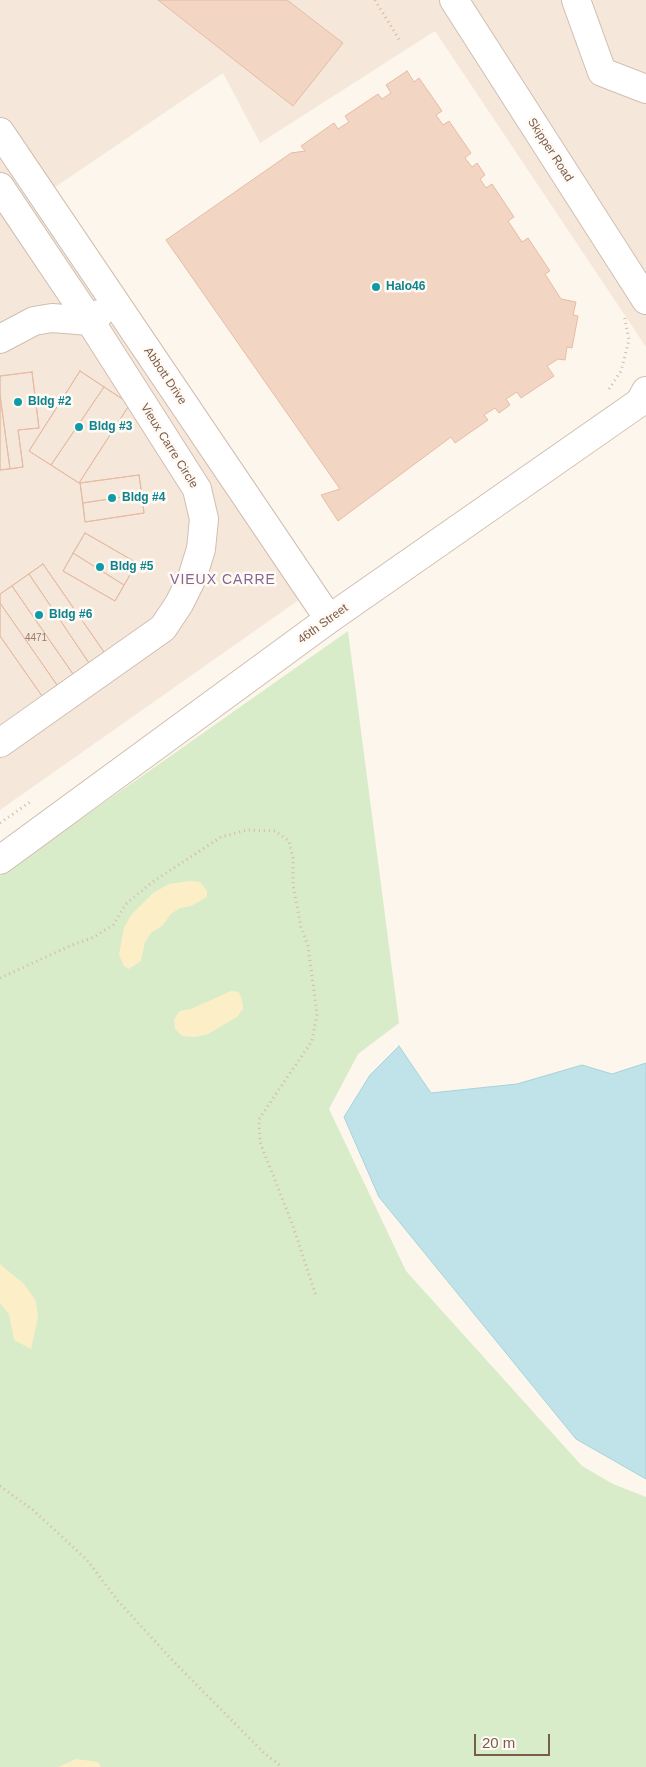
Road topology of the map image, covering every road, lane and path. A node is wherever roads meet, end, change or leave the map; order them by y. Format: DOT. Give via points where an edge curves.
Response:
graph roads {
  1 [pos="375,0"];
  2 [pos="454,0"];
  3 [pos="576,0"];
  4 [pos="400,41"];
  5 [pos="646,89"];
  6 [pos="0,132"];
  7 [pos="0,187"];
  8 [pos="116,302"];
  9 [pos="634,304"];
  10 [pos="90,321"];
  11 [pos="0,339"];
  12 [pos="646,391"];
  13 [pos="602,394"];
  14 [pos="329,619"];
  15 [pos="0,743"];
  16 [pos="0,860"];
  17 [pos="0,978"];
  18 [pos="316,1296"];
  19 [pos="0,1486"];
  20 [pos="282,1767"];
  1 -- 4 [label="path"];
  2 -- 9 [label="street, Skipper Road"];
  3 -- 5 [label="street" via="602,72"];
  6 -- 8 [label="street, Abbott Drive"];
  7 -- 10 [label="street, Vieux Carre Circle"];
  8 -- 10 [label="street"];
  8 -- 14 [label="street, Abbott Drive"];
  9 -- 13 [label="path" via="621,370 610,389"];
  10 -- 11 [label="street" via="52,318 34,321"];
  10 -- 15 [label="street, Vieux Carre Circle" via="197,489 204,519 201,548 192,578 163,628"];
  12 -- 14 [label="street, 46th Street" via="640,402"];
  14 -- 16 [label="street, 46th Street"];
  17 -- 18 [label="path" via="94,937 113,925 126,904 151,883 221,836 247,830 275,831 289,841 293,885 308,946 317,1014 312,1041 259,1119 260,1142"];
  19 -- 20 [label="path" via="33,1510 86,1560 118,1601 176,1664 264,1753"];
}
